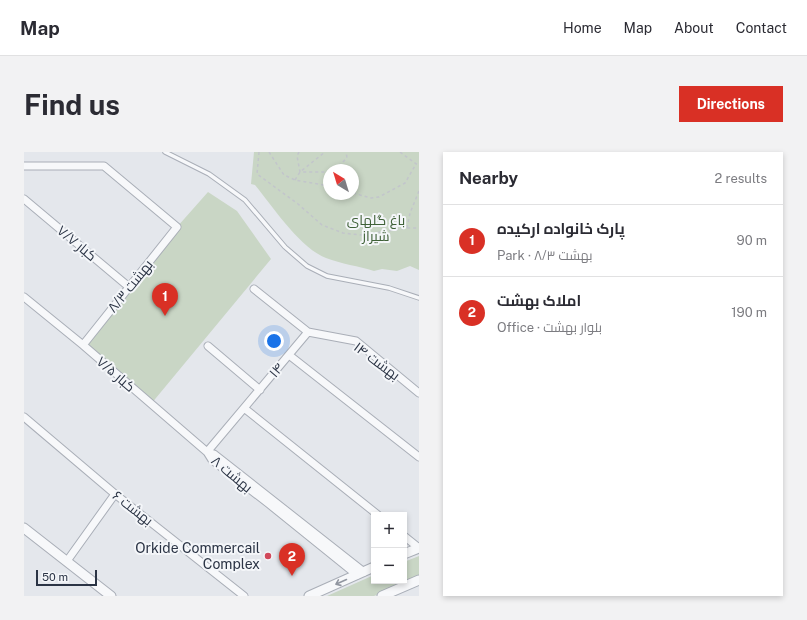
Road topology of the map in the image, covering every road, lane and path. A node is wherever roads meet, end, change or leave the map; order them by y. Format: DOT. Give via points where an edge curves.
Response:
graph roads {
  1 [pos="165,152"];
  2 [pos="259,152"];
  3 [pos="269,152"];
  4 [pos="299,152"];
  5 [pos="325,152"];
  6 [pos="346,152"];
  7 [pos="400,152"];
  8 [pos="340,164"];
  9 [pos="416,164"];
  10 [pos="24,166"];
  11 [pos="419,166"];
  12 [pos="300,172"];
  13 [pos="323,172"];
  14 [pos="295,180"];
  15 [pos="323,185"];
  16 [pos="419,191"];
  17 [pos="359,195"];
  18 [pos="24,198"];
  19 [pos="407,228"];
  20 [pos="419,228"];
  21 [pos="129,287"];
  22 [pos="254,289"];
  23 [pos="24,298"];
  24 [pos="419,298"];
  25 [pos="308,332"];
  26 [pos="83,345"];
  27 [pos="208,346"];
  28 [pos="289,354"];
  29 [pos="260,390"];
  30 [pos="419,393"];
  31 [pos="244,408"];
  32 [pos="24,417"];
  33 [pos="207,452"];
  34 [pos="419,457"];
  35 [pos="115,494"];
  36 [pos="374,512"];
  37 [pos="24,528"];
  38 [pos="407,538"];
  39 [pos="419,548"];
  40 [pos="407,553"];
  41 [pos="67,561"];
  42 [pos="371,568"];
  43 [pos="360,573"];
  44 [pos="419,580"];
  45 [pos="110,596"];
  46 [pos="244,596"];
  47 [pos="308,596"];
  48 [pos="382,596"];
  1 -- 24 [label="lane" via="209,174 246,200 285,247 307,266 327,276 389,288"];
  2 -- 19 [label="path" via="257,174 322,224 342,233 360,235"];
  3 -- 14 [label="path" via="284,175"];
  4 -- 12 [label="path" via="297,156"];
  5 -- 12 [label="path"];
  6 -- 8 [label="path" via="347,158"];
  7 -- 9 [label="path"];
  9 -- 11 [label="path"];
  9 -- 17 [label="path" via="405,183 379,196 371,198"];
  10 -- 21 [label="street, بهشت ۸/۳" via="104,166 178,227"];
  12 -- 13 [label="path"];
  12 -- 14 [label="path"];
  14 -- 15 [label="path"];
  16 -- 19 [label="path" via="410,212"];
  18 -- 21 [label="street, ۷/۷ کبار"];
  19 -- 20 [label="path"];
  21 -- 26 [label="street, بهشت ۸/۳"];
  22 -- 25 [label="street"];
  23 -- 26 [label="street, ۷/۵ کبار"];
  25 -- 28 [label="street, ۱۴"];
  25 -- 30 [label="street, ۱۴ بهشت" via="356,341"];
  26 -- 33 [label="street, ۷/۵ کبار"];
  27 -- 29 [label="street"];
  28 -- 29 [label="street, ۱۴"];
  28 -- 34 [label="street"];
  29 -- 31 [label="street, ۱۴"];
  31 -- 33 [label="street, ۱۴"];
  31 -- 36 [label="street"];
  32 -- 35 [label="street, ۶ بهشت"];
  33 -- 43 [label="street, ۸ بهشت" via="214,454"];
  35 -- 41 [label="street"];
  35 -- 46 [label="street, ۶ بهشت"];
  37 -- 41 [label="street"];
  38 -- 39 [label="street"];
  39 -- 40 [label="street"];
  41 -- 45 [label="street"];
  42 -- 43 [label="street"];
  43 -- 47 [label="street, one-way"];
  44 -- 48 [label="street"];
}
